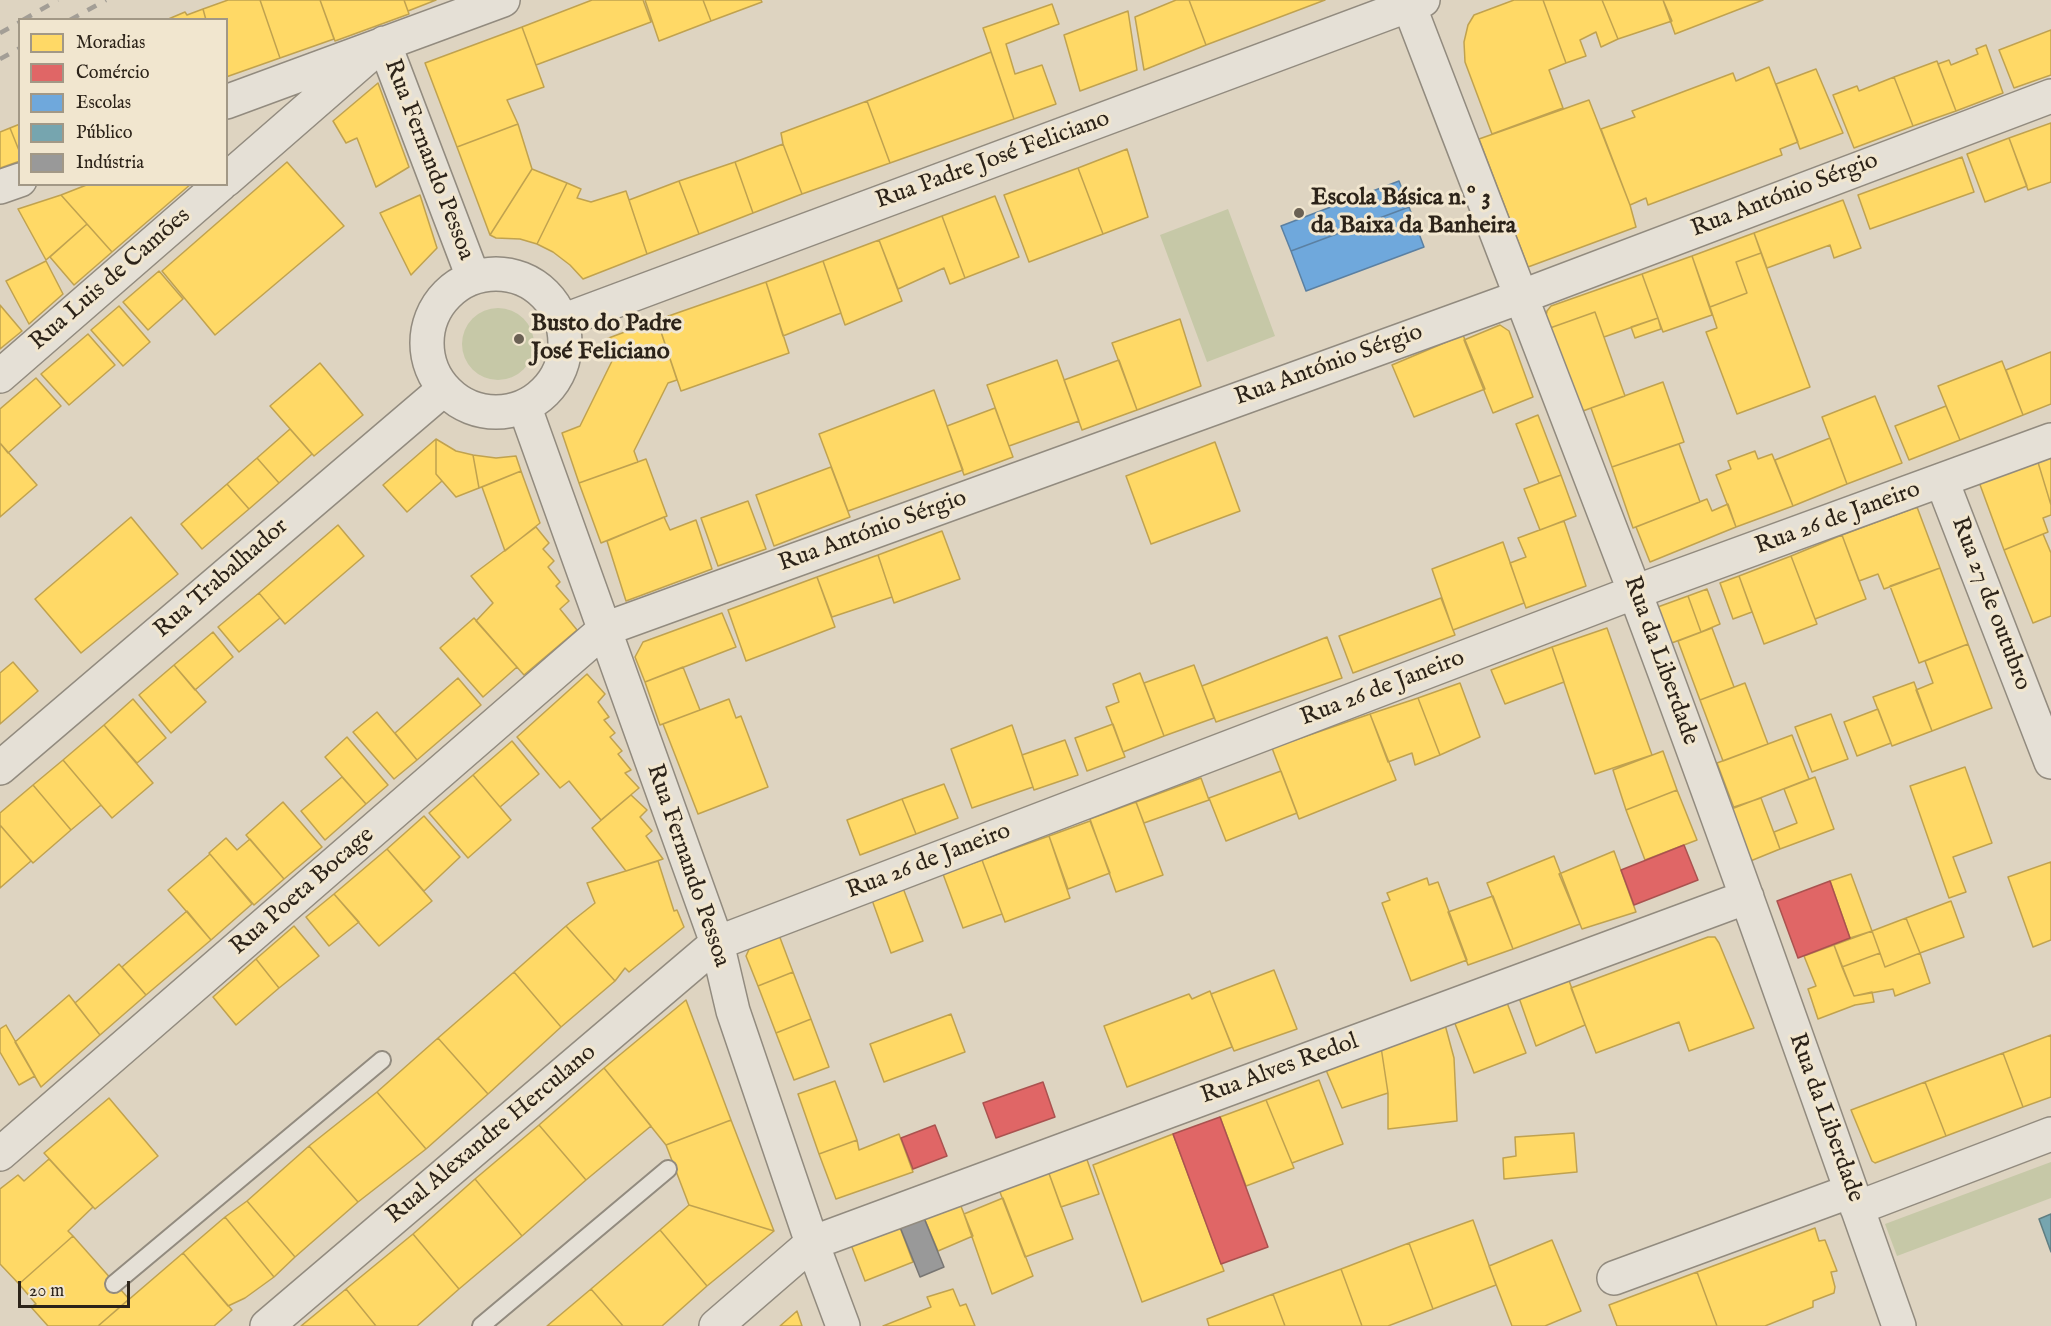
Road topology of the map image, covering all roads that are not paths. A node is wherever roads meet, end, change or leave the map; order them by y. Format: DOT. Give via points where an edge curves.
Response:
graph roads {
  1 [pos="502,0"];
  2 [pos="1413,2"];
  3 [pos="384,43"];
  4 [pos="2051,96"];
  5 [pos="228,101"];
  6 [pos="228,178"];
  7 [pos="18,181"];
  8 [pos="219,186"];
  9 [pos="0,188"];
  10 [pos="473,278"];
  11 [pos="1523,296"];
  12 [pos="562,321"];
  13 [pos="0,376"];
  14 [pos="444,389"];
  15 [pos="525,408"];
  16 [pos="2051,440"];
  17 [pos="1942,481"];
  18 [pos="1635,592"];
  19 [pos="605,629"];
  20 [pos="2051,762"];
  21 [pos="0,768"];
  22 [pos="1747,897"];
  23 [pos="717,943"];
  24 [pos="382,1060"];
  25 [pos="2051,1134"];
  26 [pos="0,1154"];
  27 [pos="668,1169"];
  28 [pos="1854,1199"];
  29 [pos="812,1243"];
  30 [pos="1614,1278"];
  31 [pos="114,1284"];
  32 [pos="267,1326"];
  33 [pos="481,1326"];
  34 [pos="716,1326"];
  35 [pos="843,1326"];
  36 [pos="1899,1326"];
  1 -- 3 [label="street"];
  2 -- 11 [label="street, Rua da Liberdade"];
  2 -- 12 [label="street, Rua Padre José Feliciano"];
  3 -- 5 [label="street"];
  3 -- 6 [label="street"];
  3 -- 10 [label="street, Rua Fernando Pessoa"];
  4 -- 11 [label="street, Rua António Sérgio"];
  7 -- 9 [label="street"];
  8 -- 13 [label="street, Rua Luis de Camões"];
  10 -- 12 [label="street" via="495,273 517,277 537,287 553,302"];
  10 -- 14 [label="street" via="438,305 429,326 427,348 432,370"];
  11 -- 18 [label="street, Rua da Liberdade"];
  11 -- 19 [label="street, Rua António Sérgio"];
  12 -- 15 [label="street" via="566,342 563,363 554,383"];
  14 -- 15 [label="street" via="479,411 500,413"];
  14 -- 21 [label="street, Rua Trabalhador"];
  15 -- 19 [label="street, Rua Fernando Pessoa"];
  16 -- 17 [label="street, Rua 26 de Janeiro"];
  17 -- 18 [label="street, Rua 26 de Janeiro"];
  17 -- 20 [label="street, Rua 27 de outubro"];
  18 -- 22 [label="street, Rua da Liberdade"];
  18 -- 23 [label="street, Rua 26 de Janeiro"];
  19 -- 23 [label="street, Rua Fernando Pessoa"];
  19 -- 26 [label="street, Rua Poeta Bocage"];
  22 -- 28 [label="street, Rua da Liberdade"];
  22 -- 29 [label="street, Rua Alves Redol"];
  23 -- 29 [label="street, Rua Fernando Pessoa" via="733,1011"];
  23 -- 32 [label="street, Rual Alexandre Herculano" via="320,1295"];
  24 -- 31 [label="lane"];
  25 -- 28 [label="street"];
  27 -- 33 [label="lane"];
  28 -- 30 [label="street"];
  28 -- 36 [label="street, Rua da Liberdade"];
  29 -- 34 [label="street"];
  29 -- 35 [label="street, Rua Fernando Pessoa"];
}
